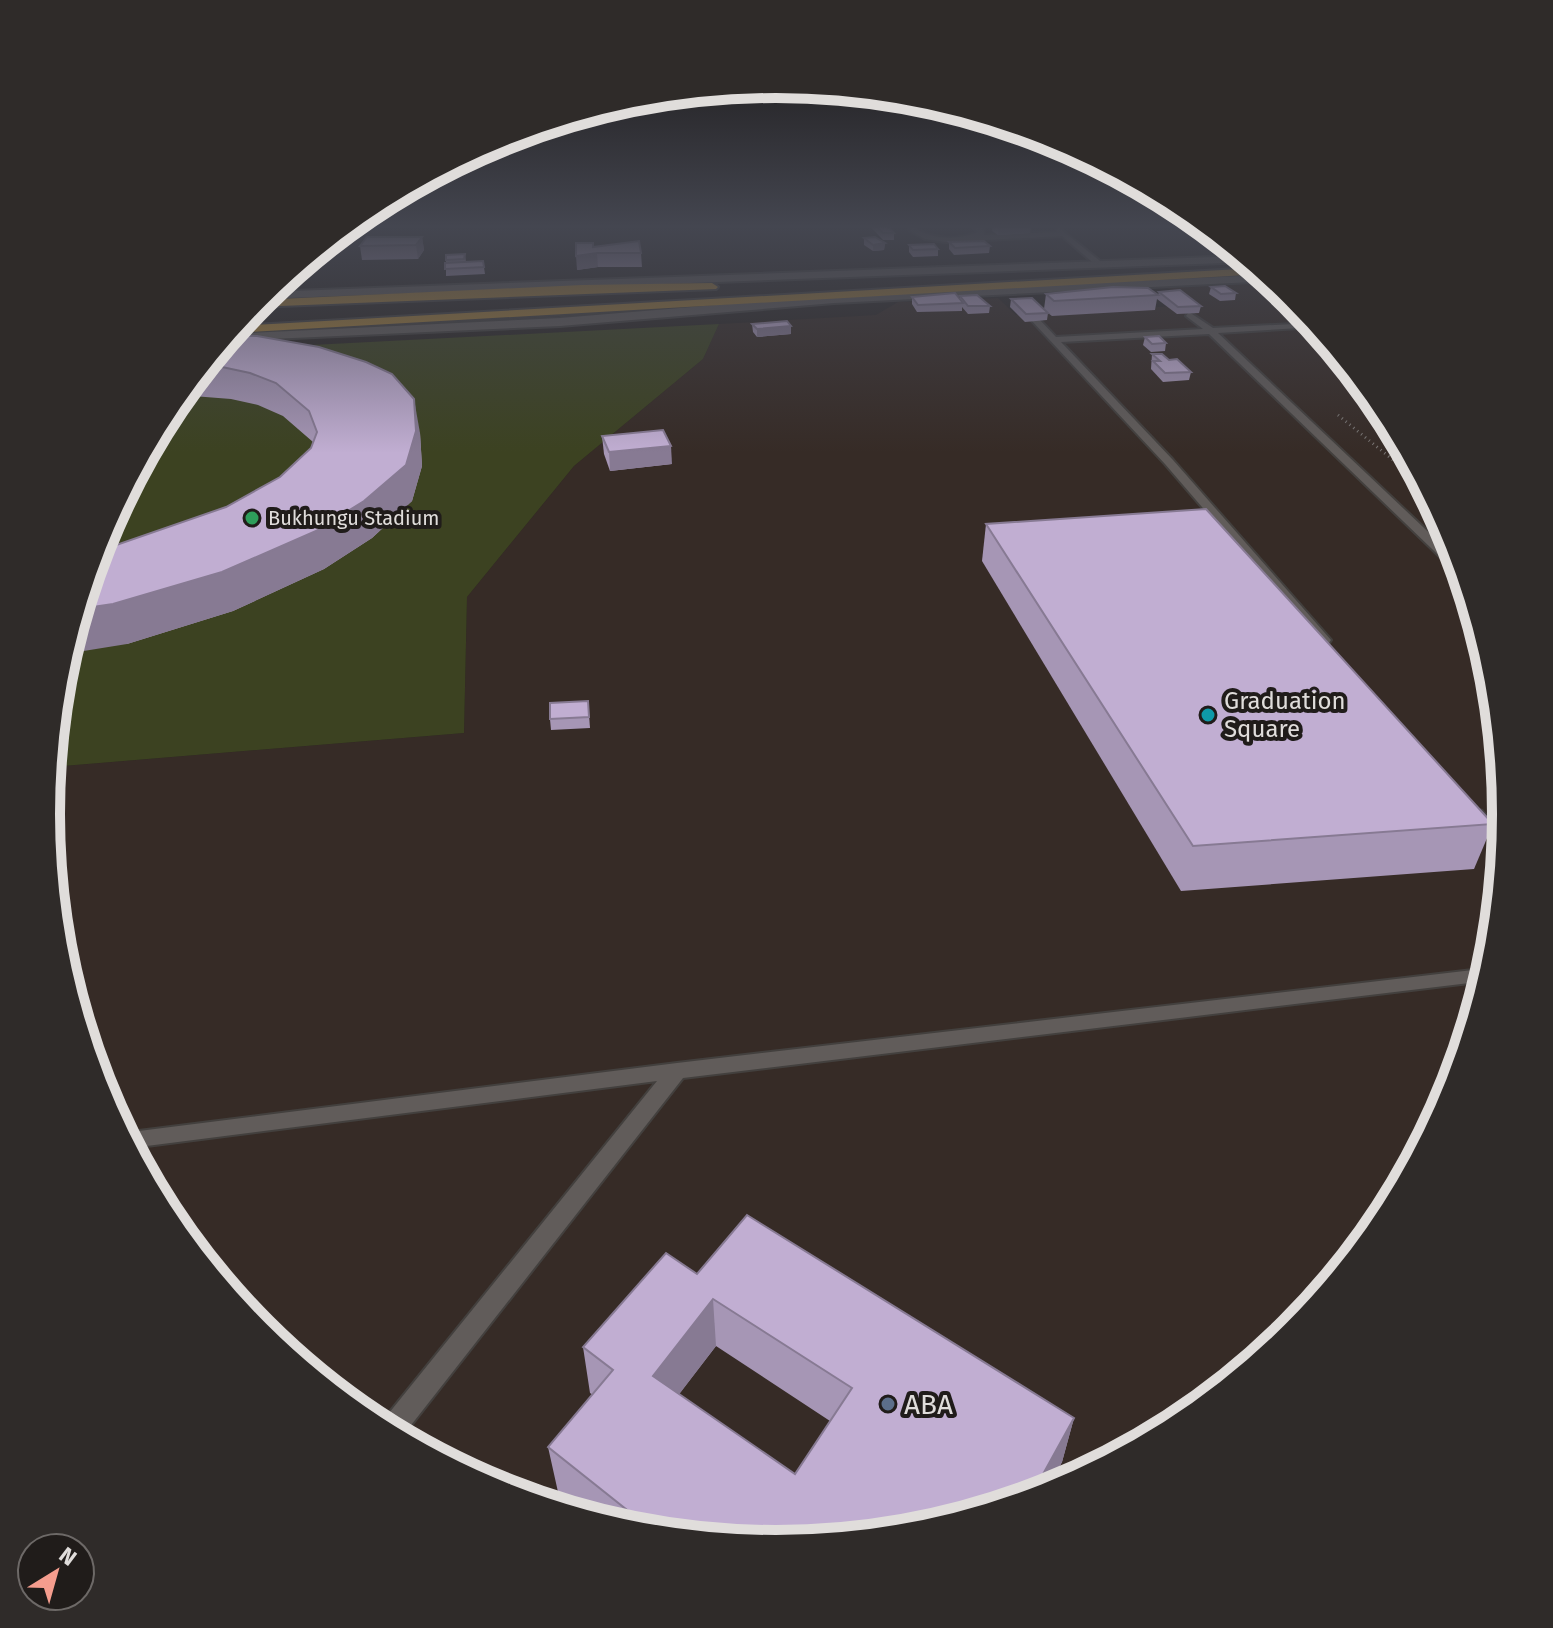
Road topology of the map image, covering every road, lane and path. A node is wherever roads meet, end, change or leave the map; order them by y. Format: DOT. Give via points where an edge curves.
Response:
graph roads {
  1 [pos="326,301"];
  2 [pos="719,301"];
  3 [pos="811,301"];
  4 [pos="274,303"];
  5 [pos="591,311"];
  6 [pos="1189,314"];
  7 [pos="634,316"];
  8 [pos="1036,321"];
  9 [pos="1300,326"];
  10 [pos="250,329"];
  11 [pos="1211,331"];
  12 [pos="242,337"];
  13 [pos="1055,340"];
  14 [pos="1443,553"];
  15 [pos="1337,654"];
  16 [pos="1462,798"];
  17 [pos="1492,833"];
  18 [pos="1474,976"];
  19 [pos="677,1071"];
  20 [pos="138,1138"];
  21 [pos="398,1422"];
  1 -- 4 [label="highway"];
  2 -- 5 [label="highway"];
  3 -- 7 [label="street"];
  5 -- 7 [label="street"];
  5 -- 10 [label="highway"];
  6 -- 11 [label="lane"];
  7 -- 12 [label="street"];
  8 -- 13 [label="lane"];
  9 -- 11 [label="lane"];
  11 -- 13 [label="lane"];
  11 -- 14 [label="lane"];
  13 -- 15 [label="lane"];
  16 -- 17 [label="lane"];
  18 -- 19 [label="lane"];
  19 -- 20 [label="lane"];
  19 -- 21 [label="lane"];
}
